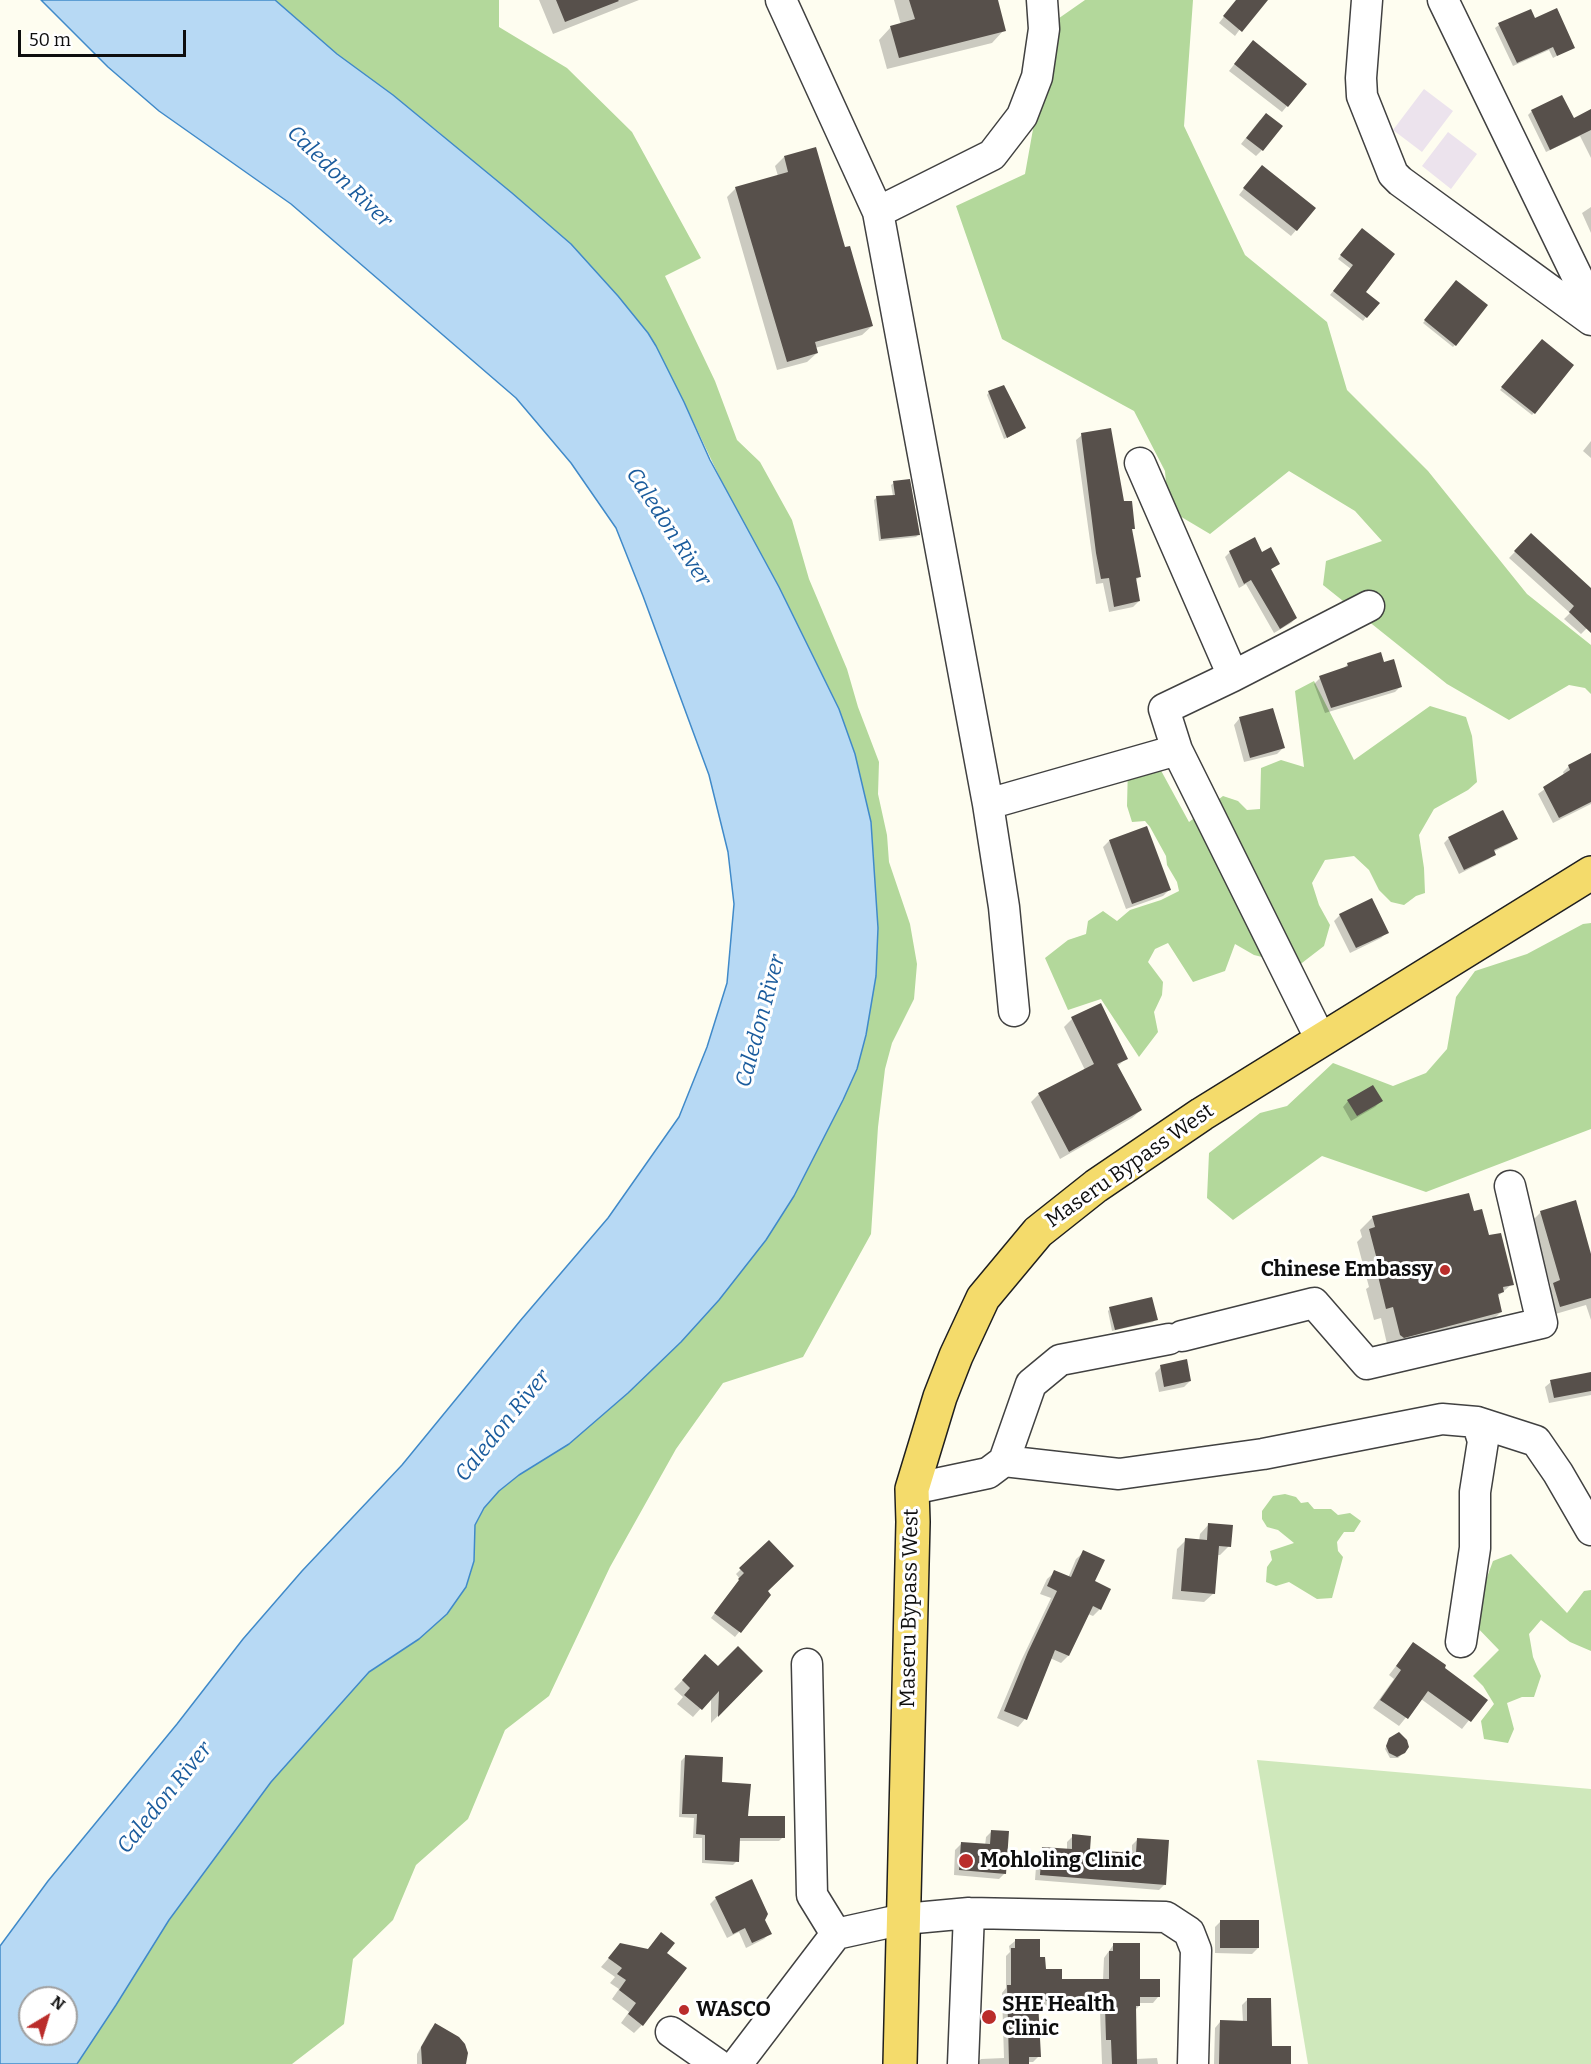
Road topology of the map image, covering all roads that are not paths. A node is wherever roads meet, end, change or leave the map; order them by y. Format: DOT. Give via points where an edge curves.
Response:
graph roads {
  1 [pos="781,0"];
  2 [pos="1042,0"];
  3 [pos="1366,0"];
  4 [pos="1443,0"];
  5 [pos="878,212"];
  6 [pos="1591,305"];
  7 [pos="1591,320"];
  8 [pos="1140,463"];
  9 [pos="1369,606"];
  10 [pos="1233,676"];
  11 [pos="1177,750"];
  12 [pos="988,804"];
  13 [pos="1591,873"];
  14 [pos="1014,1011"];
  15 [pos="1321,1040"];
  16 [pos="1510,1186"];
  17 [pos="1477,1422"];
  18 [pos="1004,1461"];
  19 [pos="912,1489"];
  20 [pos="1591,1530"];
  21 [pos="1461,1642"];
  22 [pos="807,1664"];
  23 [pos="969,1913"];
  24 [pos="904,1919"];
  25 [pos="836,1934"];
  26 [pos="671,2032"];
  27 [pos="717,2064"];
  28 [pos="737,2064"];
  29 [pos="900,2064"];
  30 [pos="963,2064"];
  31 [pos="1193,2064"];
  1 -- 5 [label="street"];
  2 -- 5 [label="street" via="1044,29 1037,77 1022,116 993,155"];
  3 -- 7 [label="street" via="1362,96 1393,174"];
  4 -- 6 [label="street"];
  5 -- 12 [label="street"];
  8 -- 10 [label="street"];
  9 -- 10 [label="street"];
  10 -- 11 [label="street" via="1164,709"];
  11 -- 12 [label="street"];
  11 -- 15 [label="street"];
  12 -- 14 [label="street"];
  13 -- 15 [label="main road, Maseru Bypass West"];
  15 -- 19 [label="main road, Maseru Bypass West" via="1095,1186 1038,1232 983,1298 940,1397"];
  16 -- 18 [label="street" via="1542,1323 1367,1364 1314,1303 1176,1338 1060,1360 1031,1384"];
  17 -- 18 [label="street" via="1442,1419 1263,1454 1119,1474"];
  17 -- 20 [label="street" via="1536,1441"];
  17 -- 21 [label="street" via="1483,1441 1475,1492 1475,1548"];
  18 -- 19 [label="street" via="988,1473"];
  19 -- 24 [label="main road, Maseru Bypass West"];
  22 -- 25 [label="street" via="812,1895"];
  23 -- 24 [label="street"];
  23 -- 30 [label="street"];
  23 -- 31 [label="street" via="1166,1917 1189,1932 1196,1950"];
  24 -- 25 [label="street"];
  24 -- 29 [label="main road, Maseru Bypass West"];
  25 -- 28 [label="street"];
  26 -- 27 [label="street"];
}
